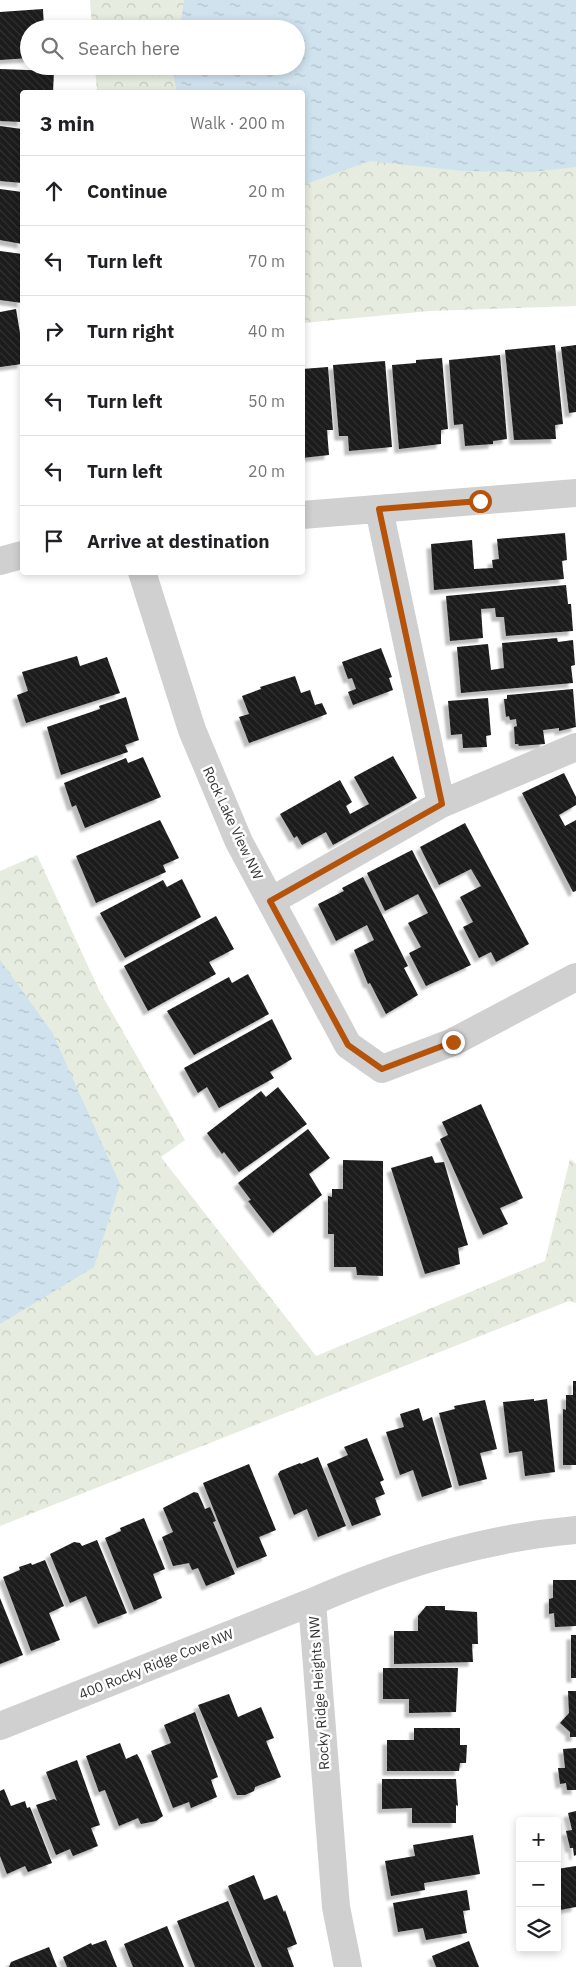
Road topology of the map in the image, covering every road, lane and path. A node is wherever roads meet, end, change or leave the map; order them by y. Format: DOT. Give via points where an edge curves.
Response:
graph roads {
  1 [pos="576,493"];
  2 [pos="379,509"];
  3 [pos="305,515"];
  4 [pos="20,556"];
  5 [pos="0,561"];
  6 [pos="143,575"];
  7 [pos="576,747"];
  8 [pos="442,804"];
  9 [pos="270,901"];
  10 [pos="576,977"];
  11 [pos="576,1530"];
  12 [pos="312,1602"];
  13 [pos="0,1726"];
  14 [pos="348,1967"];
  1 -- 2 [label="street"];
  2 -- 3 [label="street"];
  2 -- 8 [label="street"];
  4 -- 5 [label="street"];
  6 -- 9 [label="street, Rock Lake View NW" via="192,730 239,842"];
  7 -- 8 [label="street"];
  8 -- 9 [label="street"];
  9 -- 10 [label="street, Rock Lake View NW" via="348,1045 382,1069 453,1042"];
  11 -- 12 [label="street, Rocky Ridge Heights NW" via="510,1538 459,1549 409,1564"];
  12 -- 13 [label="street, 400 Rocky Ridge Cove NW"];
  12 -- 14 [label="street, Rocky Ridge Heights NW" via="336,1907"];
}
